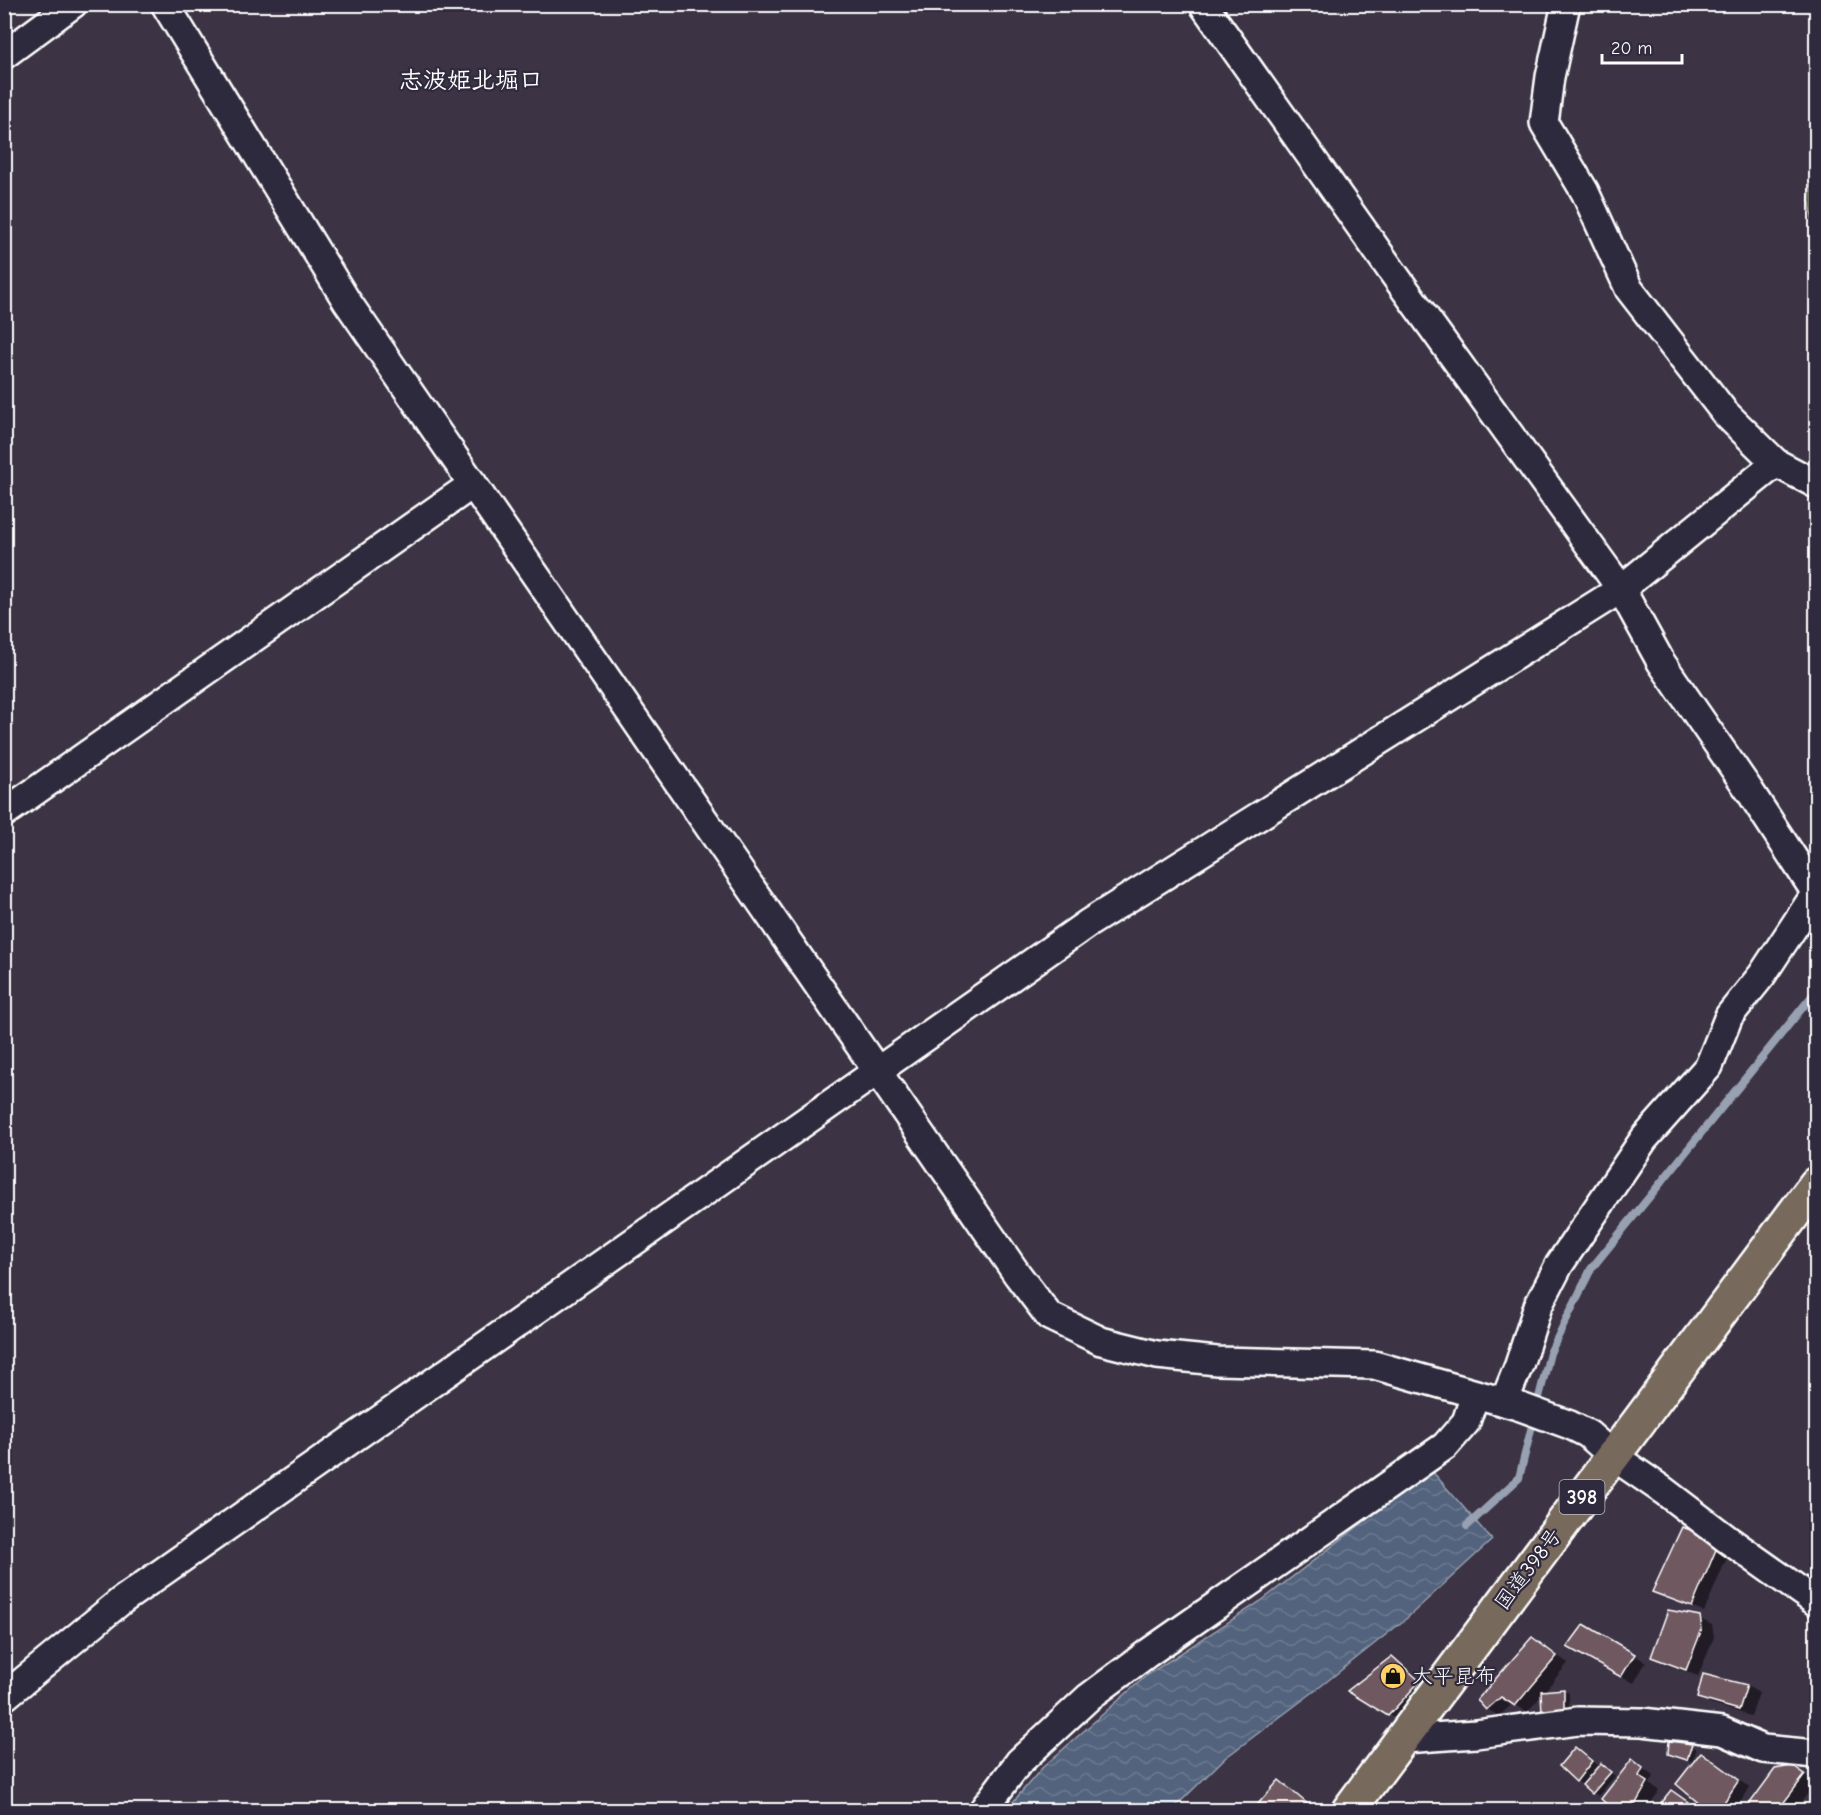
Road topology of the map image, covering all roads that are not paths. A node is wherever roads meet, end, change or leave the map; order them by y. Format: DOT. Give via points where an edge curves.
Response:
graph roads {
  1 [pos="73,4"];
  2 [pos="165,4"];
  3 [pos="1203,4"];
  4 [pos="1566,4"];
  5 [pos="4,55"];
  6 [pos="1776,463"];
  7 [pos="473,484"];
  8 [pos="1816,484"];
  9 [pos="1621,589"];
  10 [pos="4,813"];
  11 [pos="1816,893"];
  12 [pos="878,1072"];
  13 [pos="1816,1184"];
  14 [pos="1475,1395"];
  15 [pos="1511,1404"];
  16 [pos="1613,1456"];
  17 [pos="1816,1602"];
  18 [pos="4,1696"];
  19 [pos="1404,1739"];
  20 [pos="1816,1754"];
  21 [pos="983,1810"];
  22 [pos="1349,1810"];
  1 -- 5 [label="street"];
  2 -- 7 [label="street" via="346,300"];
  3 -- 9 [label="street"];
  4 -- 6 [label="street" via="1544,123 1585,192 1629,290 1725,413"];
  6 -- 8 [label="street"];
  6 -- 9 [label="street"];
  7 -- 10 [label="street"];
  7 -- 12 [label="street"];
  9 -- 11 [label="street" via="1660,662"];
  9 -- 12 [label="street" via="1087,924"];
  11 -- 15 [label="street" via="1762,975 1729,1016 1709,1066 1644,1139 1559,1265 1538,1306"];
  12 -- 14 [label="street" via="1049,1316 1101,1341 1157,1355 1216,1361 1374,1365"];
  12 -- 18 [label="street" via="121,1601"];
  13 -- 16 [label="highway, 国道398号 / 398"];
  14 -- 15 [label="street"];
  14 -- 21 [label="street" via="1466,1422 1445,1446 1089,1697 1019,1762"];
  15 -- 16 [label="street" via="1588,1434"];
  16 -- 17 [label="street"];
  16 -- 19 [label="highway, 国道398号 / 398"];
  19 -- 20 [label="street" via="1578,1721 1642,1722 1722,1731 1763,1749"];
  19 -- 22 [label="highway, 国道398号 / 398"];
}
